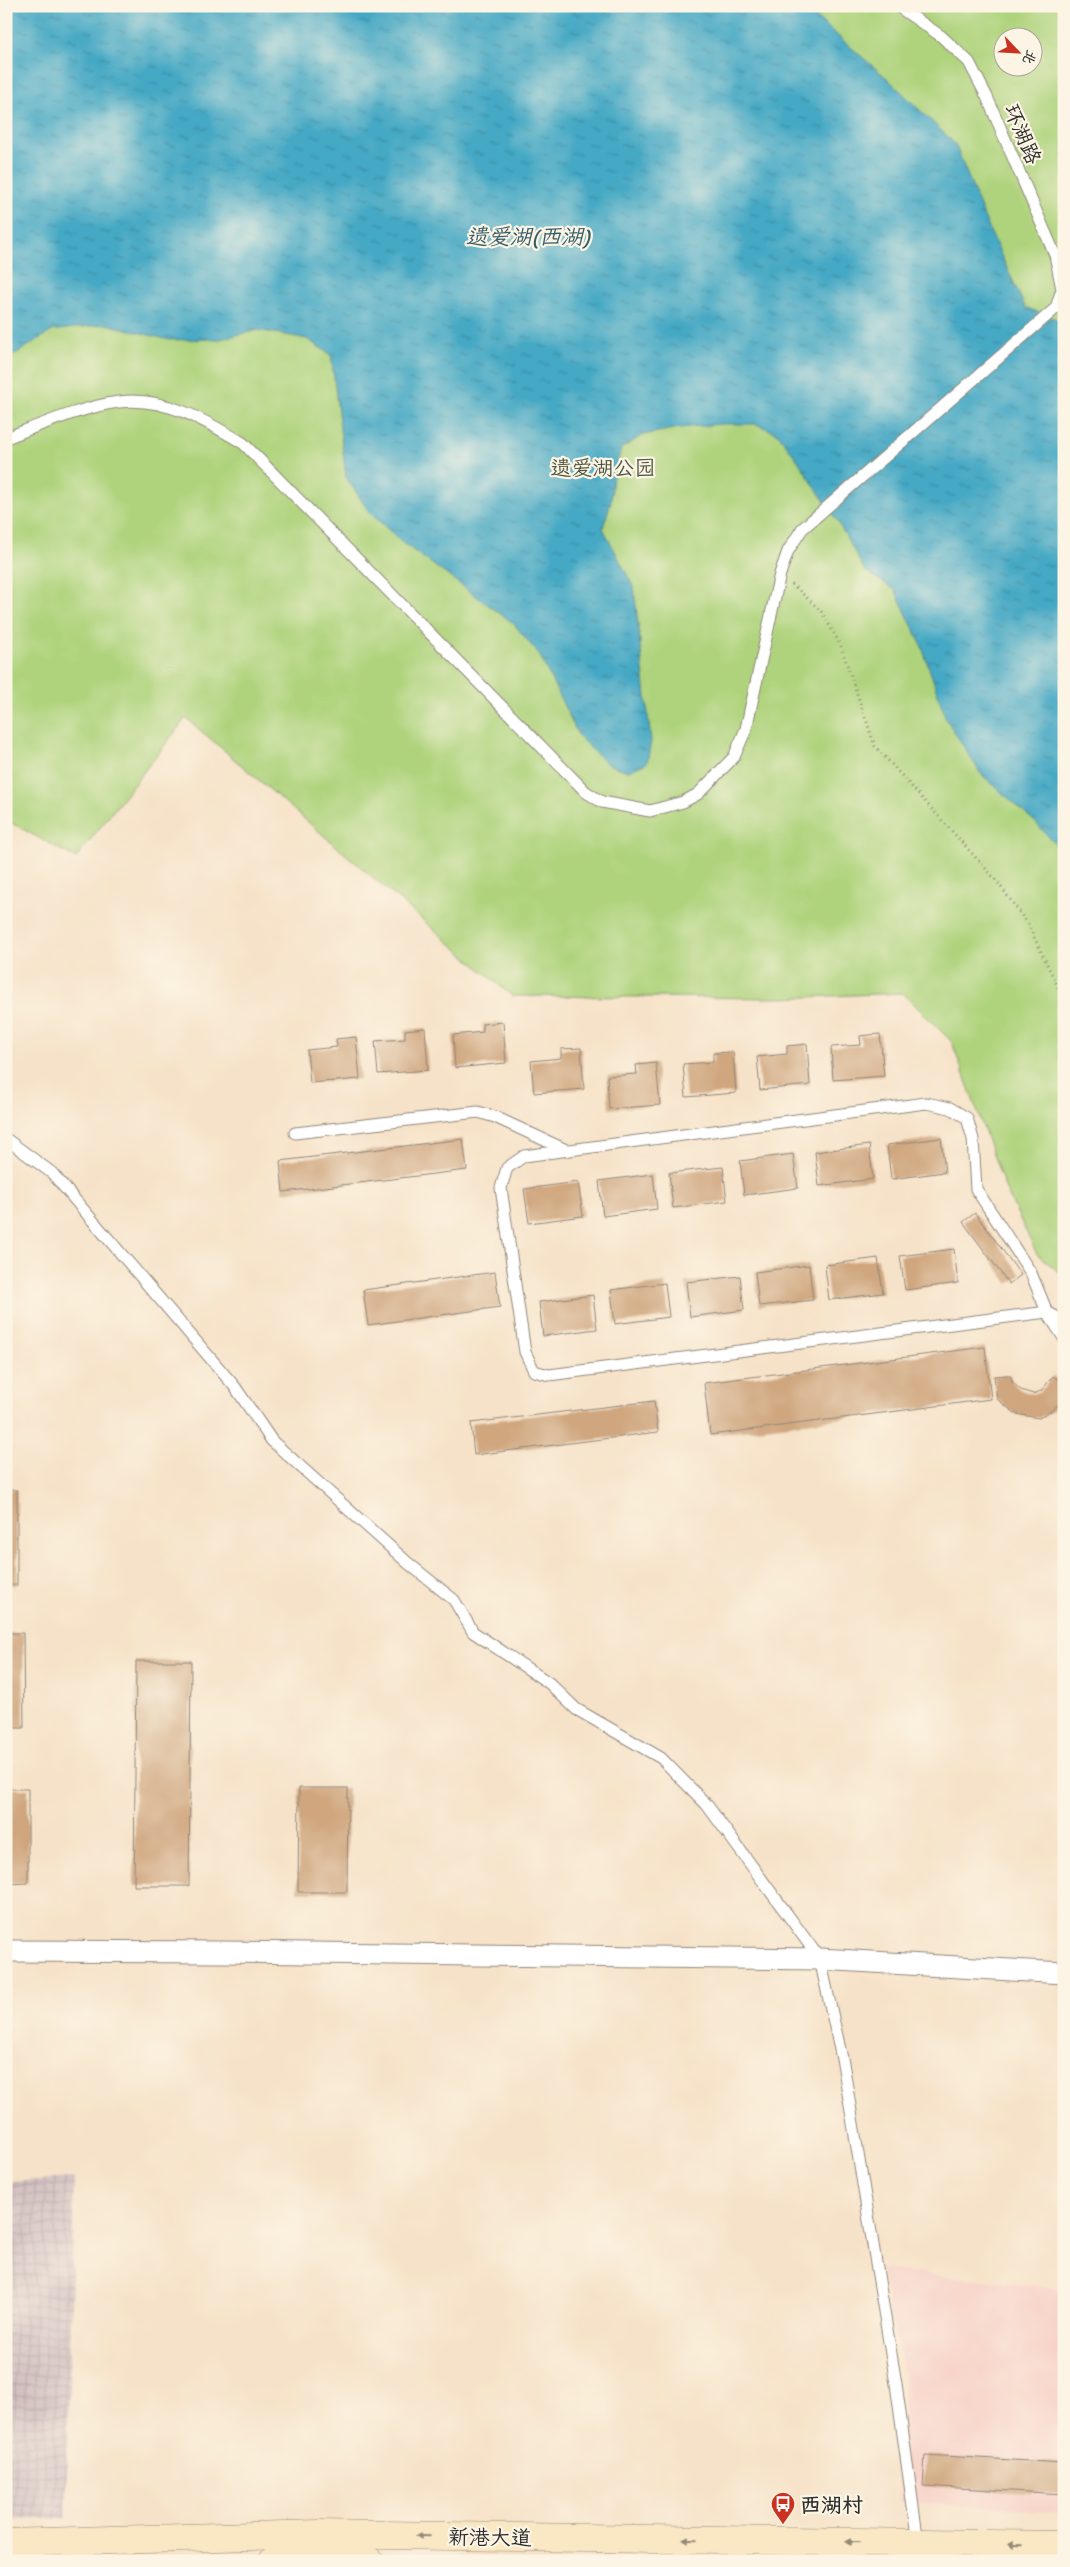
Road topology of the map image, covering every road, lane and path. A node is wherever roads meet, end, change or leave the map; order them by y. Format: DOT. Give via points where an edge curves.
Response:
graph roads {
  1 [pos="898,6"];
  2 [pos="6,438"];
  3 [pos="780,574"];
  4 [pos="1064,1000"];
  5 [pos="295,1133"];
  6 [pos="6,1139"];
  7 [pos="566,1150"];
  8 [pos="1047,1312"];
  9 [pos="1064,1321"];
  10 [pos="1064,1338"];
  11 [pos="6,1952"];
  12 [pos="820,1959"];
  13 [pos="1064,1973"];
  14 [pos="6,2543"];
  15 [pos="918,2543"];
  16 [pos="1064,2545"];
  17 [pos="273,2561"];
  18 [pos="370,2561"];
  1 -- 3 [label="lane, 环湖路" via="941,36 969,62 1055,255 1062,289 1056,308 802,529 788,550"];
  2 -- 3 [label="lane" via="118,402 138,401 171,407 209,422 242,444 586,792 602,802 618,806 650,811 683,802 698,794 734,757 746,729"];
  3 -- 4 [label="path" via="821,611 840,644 875,746 996,880 1028,924"];
  5 -- 7 [label="lane" via="478,1112"];
  6 -- 12 [label="lane" via="52,1173 235,1387 272,1441 454,1600 473,1632 549,1684 576,1709 661,1758 707,1804"];
  7 -- 8 [label="lane" via="926,1103 950,1108 967,1118 973,1139 976,1189 1031,1273"];
  7 -- 8 [label="lane" via="524,1156 507,1168 501,1188 525,1352 534,1370 549,1375"];
  8 -- 9 [label="lane"];
  8 -- 10 [label="lane"];
  11 -- 12 [label="street"];
  12 -- 13 [label="street"];
  12 -- 15 [label="lane" via="843,2063 896,2384"];
  15 -- 14 [label="main road, 新港大道, one-way" via="319,2534"];
  16 -- 15 [label="main road, 新港大道, one-way"];
  17 -- 18 [label="main road"];
}
